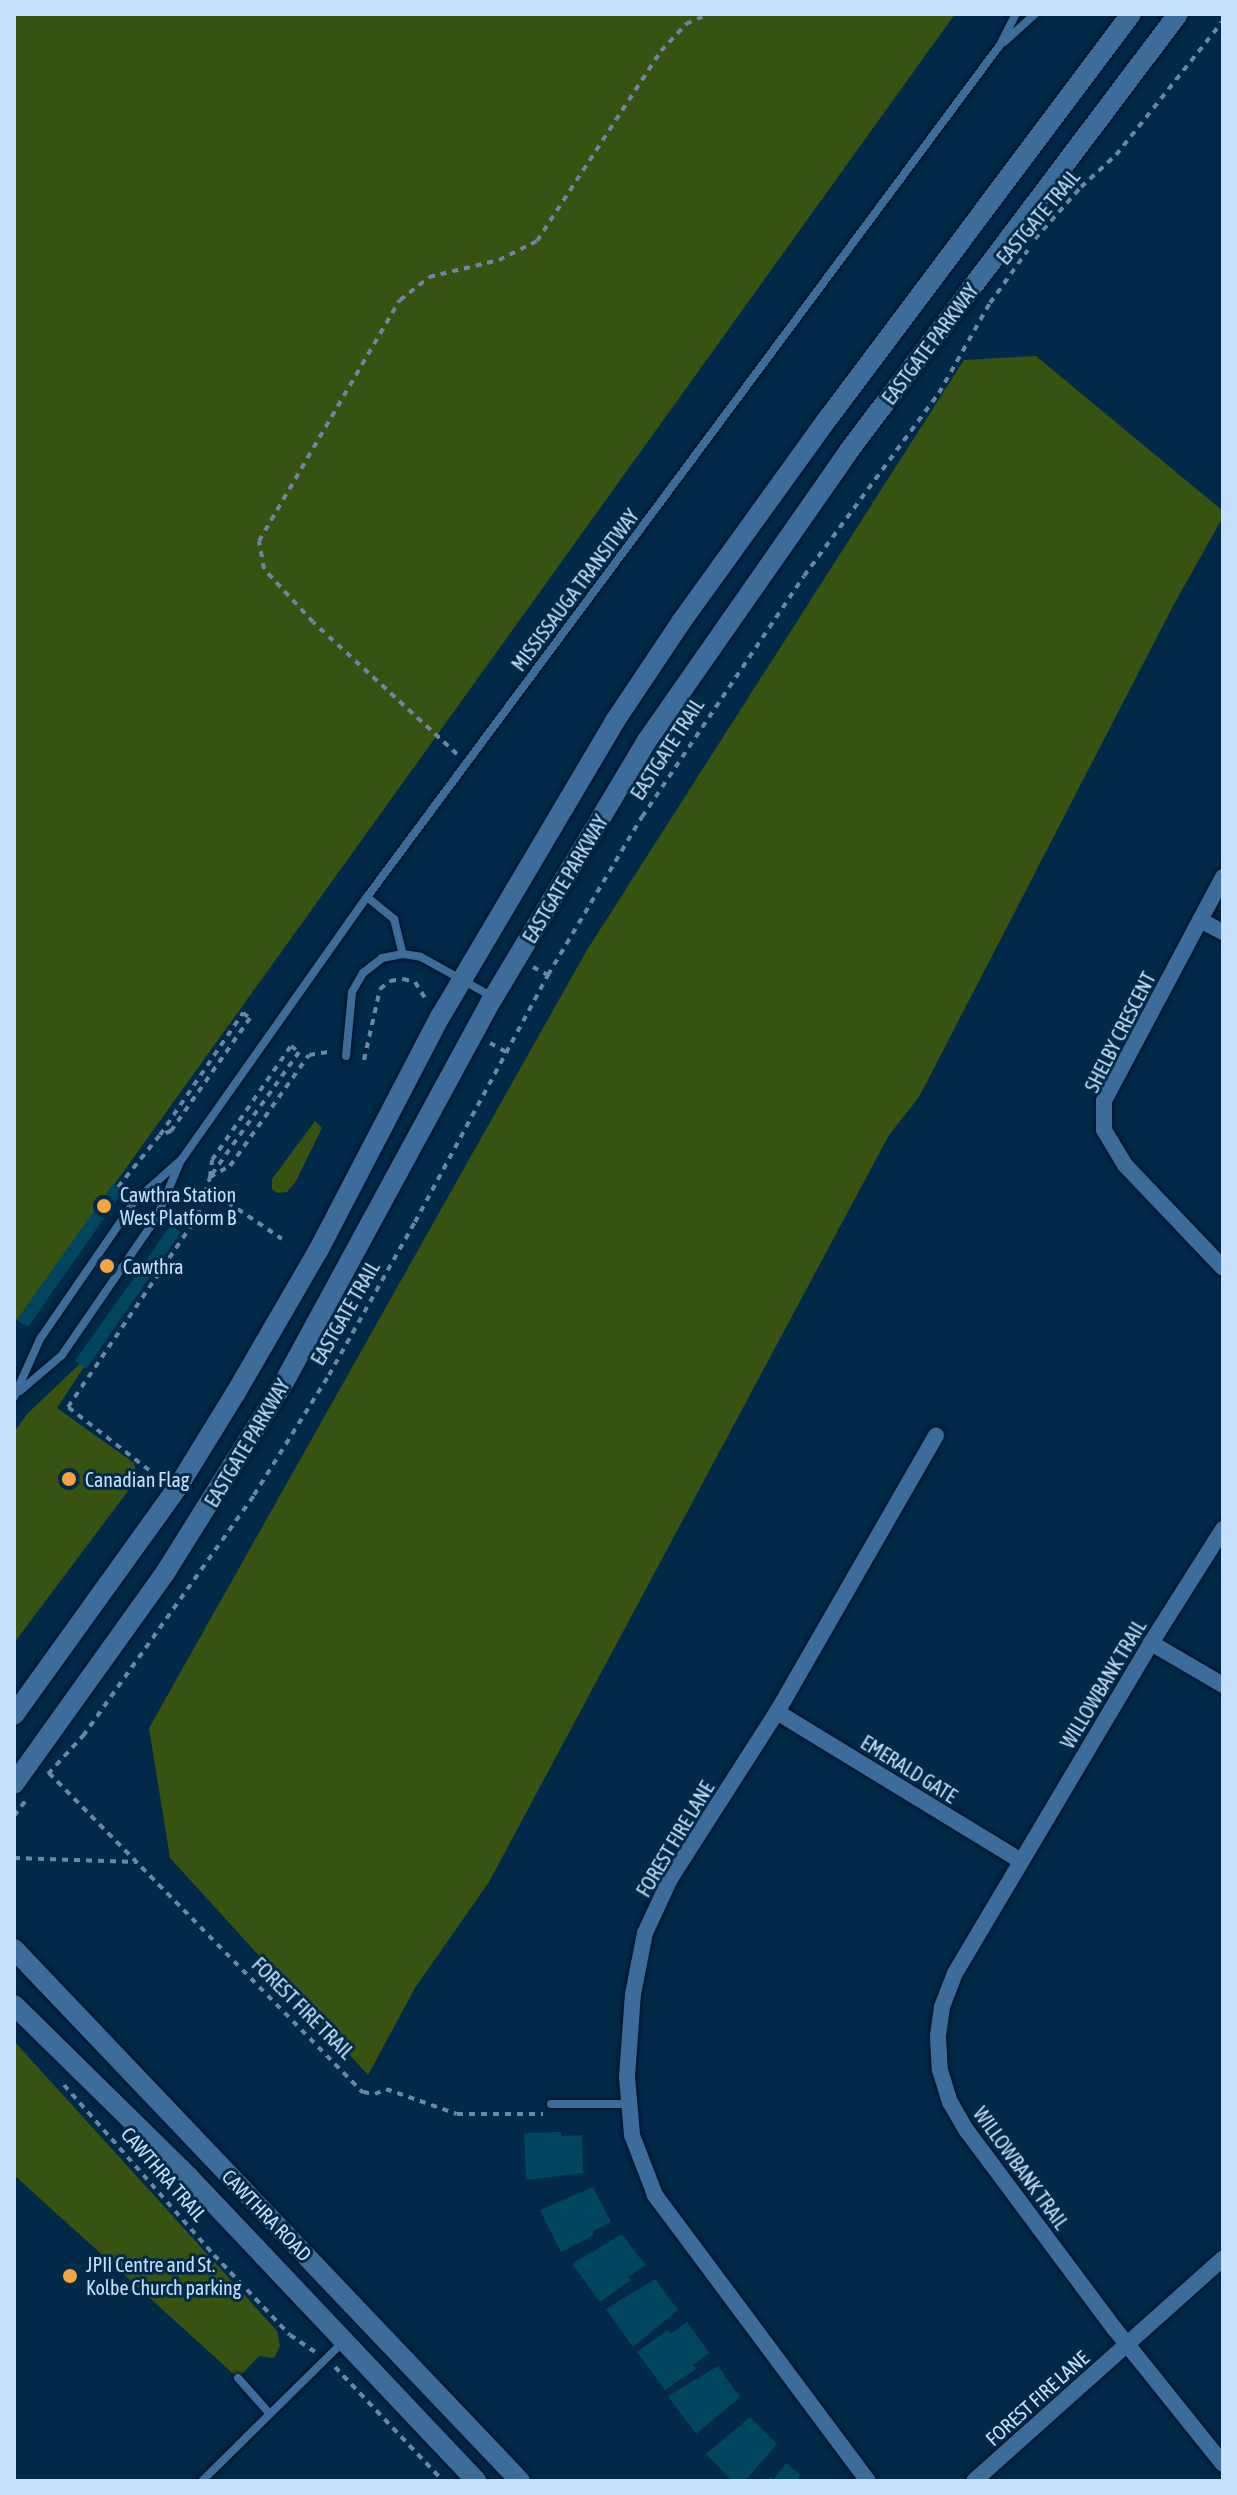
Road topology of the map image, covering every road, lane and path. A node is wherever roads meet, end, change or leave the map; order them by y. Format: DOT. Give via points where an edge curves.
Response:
graph roads {
  1 [pos="708,14"];
  2 [pos="1016,14"];
  3 [pos="1035,14"];
  4 [pos="1131,14"];
  5 [pos="1178,14"];
  6 [pos="1223,21"];
  7 [pos="1000,45"];
  8 [pos="466,763"];
  9 [pos="1223,877"];
  10 [pos="367,897"];
  11 [pos="1200,920"];
  12 [pos="1223,932"];
  13 [pos="403,954"];
  14 [pos="530,966"];
  15 [pos="548,975"];
  16 [pos="461,980"];
  17 [pos="493,998"];
  18 [pos="426,1011"];
  19 [pos="488,1042"];
  20 [pos="329,1052"];
  21 [pos="506,1052"];
  22 [pos="346,1056"];
  23 [pos="364,1060"];
  24 [pos="160,1135"];
  25 [pos="182,1159"];
  26 [pos="210,1177"];
  27 [pos="118,1187"];
  28 [pos="207,1188"];
  29 [pos="282,1239"];
  30 [pos="1223,1268"];
  31 [pos="15,1396"];
  32 [pos="936,1435"];
  33 [pos="149,1470"];
  34 [pos="1223,1529"];
  35 [pos="1151,1643"];
  36 [pos="1223,1685"];
  37 [pos="777,1712"];
  38 [pos="14,1715"];
  39 [pos="49,1773"];
  40 [pos="40,1784"];
  41 [pos="22,1790"];
  42 [pos="14,1816"];
  43 [pos="14,1858"];
  44 [pos="1021,1861"];
  45 [pos="138,1863"];
  46 [pos="14,1949"];
  47 [pos="14,2005"];
  48 [pos="59,2079"];
  49 [pos="627,2104"];
  50 [pos="552,2109"];
  51 [pos="1223,2258"];
  52 [pos="290,2335"];
  53 [pos="343,2342"];
  54 [pos="1126,2344"];
  55 [pos="333,2365"];
  56 [pos="238,2378"];
  57 [pos="270,2414"];
  58 [pos="1223,2464"];
  59 [pos="202,2481"];
  60 [pos="443,2481"];
  61 [pos="476,2481"];
  62 [pos="520,2481"];
  63 [pos="868,2481"];
  64 [pos="974,2481"];
  1 -- 8 [label="path" via="686,24 661,51 537,241 499,260 429,277 400,300 259,541 264,569 313,622"];
  2 -- 7 [label="lane, MISSISSAUGA TRANSITWAY"];
  3 -- 7 [label="lane, MISSISSAUGA TRANSITWAY"];
  4 -- 16 [label="main road, EASTGATE PARKWAY" via="681,622 615,721"];
  5 -- 17 [label="main road, EASTGATE PARKWAY" via="848,452 704,658 646,742"];
  6 -- 15 [label="path, EASTGATE TRAIL" via="1116,155 1033,242 990,303 939,393 718,699"];
  7 -- 8 [label="lane, MISSISSAUGA TRANSITWAY"];
  8 -- 10 [label="lane, MISSISSAUGA TRANSITWAY"];
  9 -- 11 [label="street, SHELBY CRESCENT"];
  10 -- 13 [label="lane" via="394,919"];
  10 -- 25 [label="lane, MISSISSAUGA TRANSITWAY"];
  11 -- 12 [label="street"];
  11 -- 30 [label="street, SHELBY CRESCENT" via="1104,1101 1104,1130 1125,1165"];
  13 -- 16 [label="lane" via="421,957"];
  13 -- 22 [label="lane" via="382,958 363,973 352,992"];
  14 -- 15 [label="path"];
  15 -- 21 [label="path, EASTGATE TRAIL"];
  16 -- 17 [label="lane"];
  16 -- 38 [label="main road, EASTGATE PARKWAY" via="235,1394 179,1485"];
  17 -- 41 [label="main road, EASTGATE PARKWAY" via="282,1386"];
  18 -- 23 [label="path" via="427,1000 415,982 390,981 380,989"];
  19 -- 21 [label="path"];
  20 -- 26 [label="path" via="309,1055 230,1166"];
  21 -- 39 [label="path, EASTGATE TRAIL" via="408,1236 254,1495 83,1736"];
  24 -- 24 [label="path" via="243,1013 250,1018 171,1131"];
  24 -- 27 [label="path"];
  25 -- 31 [label="lane, MISSISSAUGA TRANSITWAY" via="134,1202 40,1339"];
  25 -- 31 [label="lane, MISSISSAUGA TRANSITWAY" via="157,1217 62,1355"];
  26 -- 26 [label="path" via="299,1052 291,1046 212,1160"];
  26 -- 28 [label="path"];
  28 -- 29 [label="path"];
  28 -- 33 [label="path" via="198,1216 178,1248 68,1407"];
  32 -- 37 [label="street, FOREST FIRE LANE"];
  34 -- 35 [label="street, WILLOWBANK TRAIL"];
  35 -- 36 [label="street"];
  35 -- 44 [label="street, WILLOWBANK TRAIL"];
  37 -- 44 [label="street, EMERALD GATE"];
  37 -- 49 [label="street, FOREST FIRE LANE" via="670,1879 645,1933 633,1994"];
  39 -- 40 [label="path, EASTGATE TRAIL"];
  39 -- 45 [label="path, FOREST FIRE TRAIL"];
  41 -- 42 [label="path"];
  43 -- 45 [label="path"];
  44 -- 54 [label="street, WILLOWBANK TRAIL" via="955,1973 942,2007 940,2070 967,2131"];
  45 -- 50 [label="path, FOREST FIRE TRAIL" via="363,2092 386,2089 457,2114"];
  46 -- 62 [label="main road, CAWTHRA ROAD"];
  47 -- 53 [label="main road, CAWTHRA ROAD" via="189,2177"];
  48 -- 52 [label="path, CAWTHRA TRAIL"];
  49 -- 50 [label="lane"];
  49 -- 63 [label="street, FOREST FIRE LANE" via="635,2148 655,2195"];
  51 -- 54 [label="street, FOREST FIRE LANE"];
  53 -- 57 [label="lane"];
  53 -- 61 [label="main road, CAWTHRA ROAD"];
  54 -- 58 [label="street, WILLOWBANK TRAIL"];
  54 -- 64 [label="street, FOREST FIRE LANE"];
  55 -- 60 [label="path"];
  56 -- 57 [label="lane"];
  57 -- 59 [label="lane"];
}
